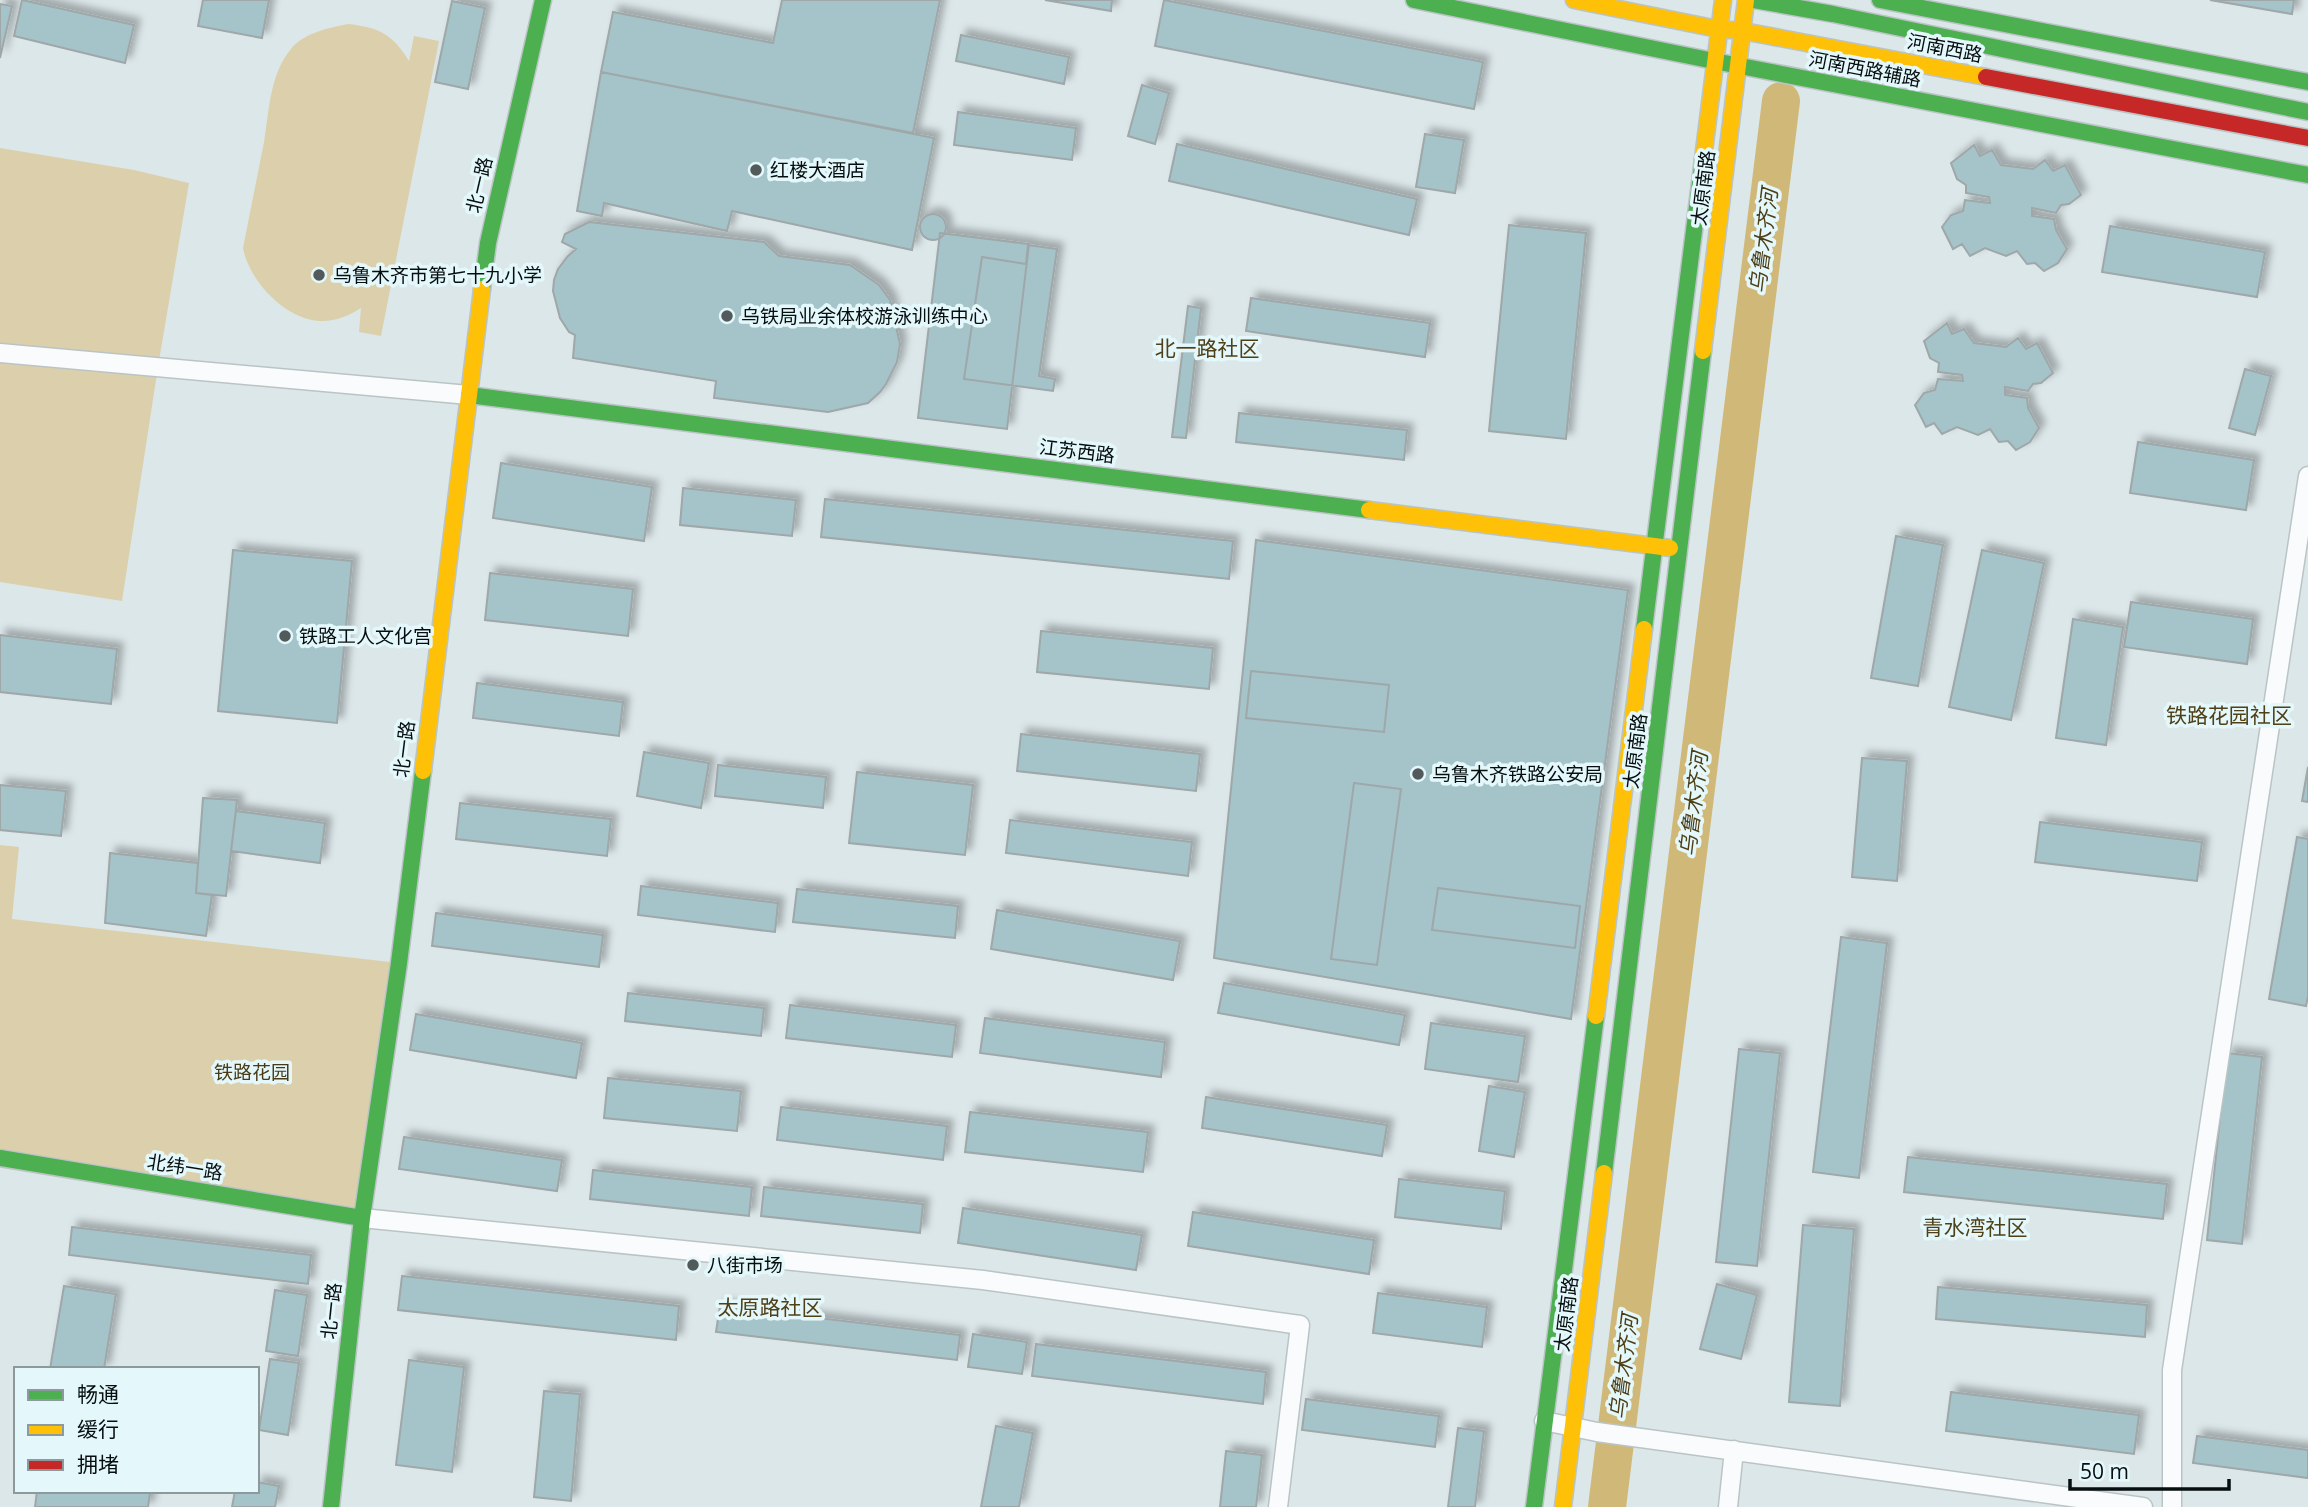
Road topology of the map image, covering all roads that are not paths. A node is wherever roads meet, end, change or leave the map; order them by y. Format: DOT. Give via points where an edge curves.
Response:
graph roads {
  1 [pos="543,0"];
  2 [pos="1414,0"];
  3 [pos="1574,0"];
  4 [pos="1723,0"];
  5 [pos="1746,0"];
  6 [pos="1754,0"];
  7 [pos="1880,0"];
  8 [pos="1718,29"];
  9 [pos="1743,31"];
  10 [pos="1714,61"];
  11 [pos="1739,66"];
  12 [pos="2308,82"];
  13 [pos="2308,112"];
  14 [pos="2308,138"];
  15 [pos="2308,175"];
  16 [pos="0,353"];
  17 [pos="469,395"];
  18 [pos="2308,476"];
  19 [pos="1654,546"];
  20 [pos="1681,549"];
  21 [pos="0,1158"];
  22 [pos="362,1218"];
  23 [pos="1544,1421"];
  24 [pos="1573,1428"];
  25 [pos="1734,1450"];
  26 [pos="331,1507"];
  27 [pos="1278,1507"];
  28 [pos="1534,1507"];
  29 [pos="1563,1507"];
  30 [pos="1728,1507"];
  31 [pos="2143,1507"];
  32 [pos="2172,1507"];
  1 -- 17 [label="street, 北一路" via="488,243"];
  2 -- 10 [label="street, 河南西路辅路"];
  3 -- 8 [label="street, 河南西路"];
  4 -- 8 [label="street"];
  5 -- 9 [label="street, 太原南路"];
  6 -- 13 [label="street, 河南西路"];
  7 -- 12 [label="street"];
  8 -- 9 [label="street, 河南西路"];
  8 -- 10 [label="street"];
  9 -- 11 [label="street, 太原南路"];
  9 -- 14 [label="street, 河南西路"];
  10 -- 11 [label="street, 河南西路辅路"];
  10 -- 19 [label="street"];
  11 -- 15 [label="street, 河南西路辅路"];
  11 -- 20 [label="street, 太原南路"];
  16 -- 17 [label="street"];
  17 -- 19 [label="street, 江苏西路"];
  17 -- 22 [label="street, 北一路" via="399,962"];
  18 -- 32 [label="street" via="2172,1370"];
  19 -- 20 [label="street, 江苏西路"];
  19 -- 23 [label="street"];
  20 -- 24 [label="street, 太原南路"];
  21 -- 22 [label="street, 北纬一路"];
  22 -- 26 [label="street, 北一路"];
  22 -- 27 [label="street" via="983,1280 1300,1325"];
  23 -- 24 [label="street"];
  23 -- 28 [label="street"];
  24 -- 25 [label="street"];
  24 -- 29 [label="street, 太原南路"];
  25 -- 30 [label="street"];
  25 -- 31 [label="street"];
}
